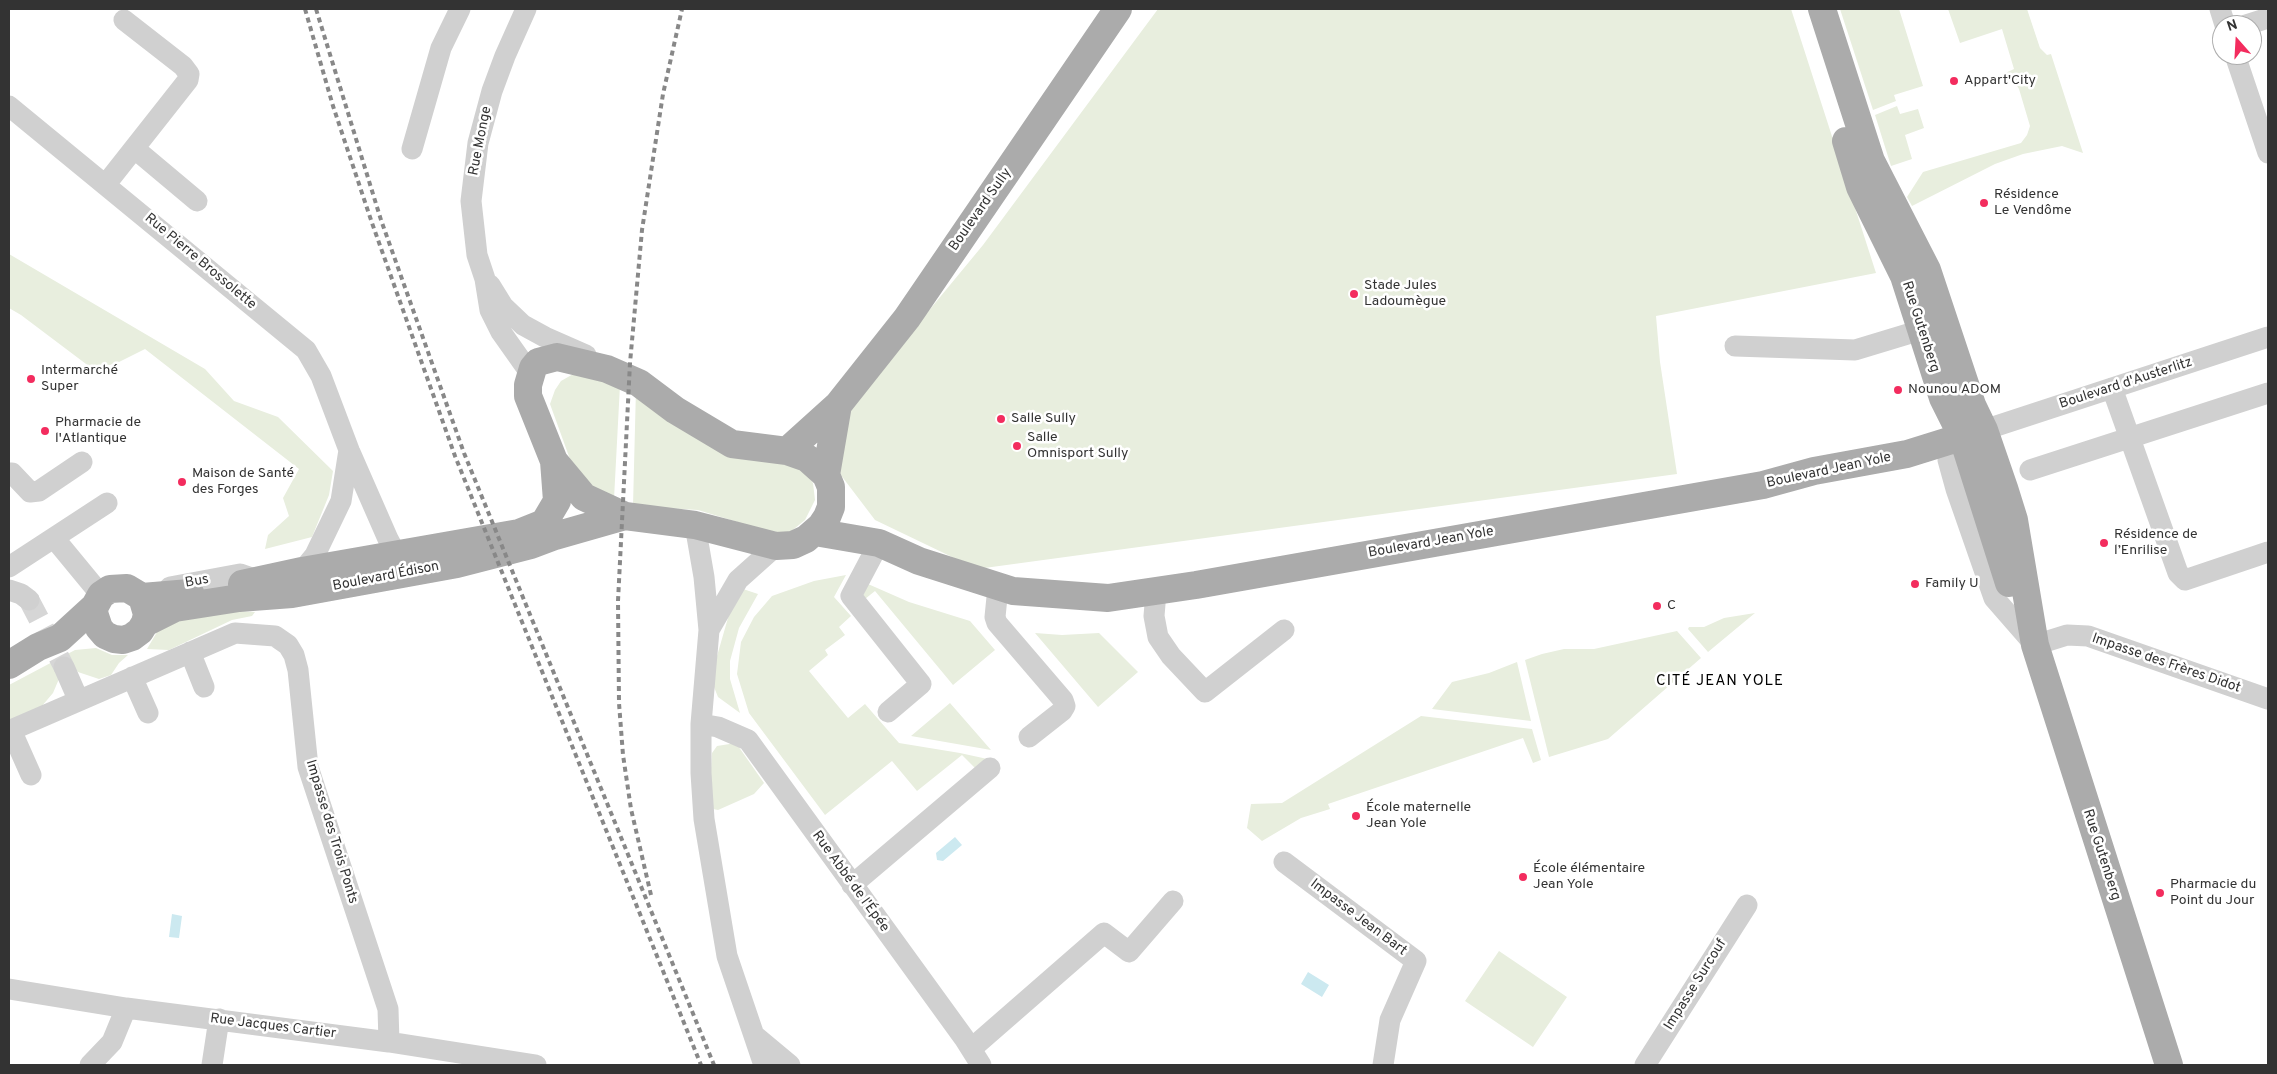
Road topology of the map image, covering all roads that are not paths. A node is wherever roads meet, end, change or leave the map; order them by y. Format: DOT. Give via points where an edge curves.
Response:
graph roads {
  1 [pos="460,9"];
  2 [pos="526,9"];
  3 [pos="1118,9"];
  4 [pos="1804,9"];
  5 [pos="1822,9"];
  6 [pos="124,20"];
  7 [pos="2238,65"];
  8 [pos="9,106"];
  9 [pos="412,149"];
  10 [pos="135,150"];
  11 [pos="2268,153"];
  12 [pos="106,184"];
  13 [pos="197,201"];
  14 [pos="485,279"];
  15 [pos="1921,330"];
  16 [pos="2268,337"];
  17 [pos="1735,346"];
  18 [pos="607,369"];
  19 [pos="530,374"];
  20 [pos="2112,388"];
  21 [pos="2268,393"];
  22 [pos="838,405"];
  23 [pos="1965,437"];
  24 [pos="2130,438"];
  25 [pos="349,450"];
  26 [pos="787,452"];
  27 [pos="554,461"];
  28 [pos="82,462"];
  29 [pos="2030,470"];
  30 [pos="9,473"];
  31 [pos="829,486"];
  32 [pos="107,503"];
  33 [pos="625,516"];
  34 [pos="695,525"];
  35 [pos="815,532"];
  36 [pos="54,538"];
  37 [pos="879,543"];
  38 [pos="776,546"];
  39 [pos="2268,552"];
  40 [pos="396,554"];
  41 [pos="440,567"];
  42 [pos="9,568"];
  43 [pos="302,571"];
  44 [pos="998,588"];
  45 [pos="9,590"];
  46 [pos="1156,592"];
  47 [pos="29,600"];
  48 [pos="98,601"];
  49 [pos="141,604"];
  50 [pos="709,630"];
  51 [pos="1284,630"];
  52 [pos="105,635"];
  53 [pos="60,638"];
  54 [pos="2035,645"];
  55 [pos="190,652"];
  56 [pos="9,665"];
  57 [pos="64,666"];
  58 [pos="132,677"];
  59 [pos="204,687"];
  60 [pos="78,699"];
  61 [pos="2268,699"];
  62 [pos="888,712"];
  63 [pos="148,713"];
  64 [pos="701,724"];
  65 [pos="10,731"];
  66 [pos="1030,737"];
  67 [pos="990,768"];
  68 [pos="31,775"];
  69 [pos="1284,862"];
  70 [pos="852,885"];
  71 [pos="1174,901"];
  72 [pos="1747,904"];
  73 [pos="9,988"];
  74 [pos="126,1008"];
  75 [pos="219,1020"];
  76 [pos="752,1033"];
  77 [pos="389,1042"];
  78 [pos="976,1057"];
  79 [pos="90,1065"];
  80 [pos="212,1065"];
  81 [pos="536,1065"];
  82 [pos="764,1065"];
  83 [pos="790,1065"];
  84 [pos="1383,1065"];
  85 [pos="1645,1065"];
  86 [pos="2169,1065"];
  1 -- 9 [label="street" via="441,48"];
  2 -- 14 [label="street, Rue Monge" via="492,91 475,163 472,225"];
  3 -- 22 [label="main road, Boulevard Sully" via="907,318"];
  4 -- 15 [label="main road, Rue Gutenberg" via="1860,187 1904,276"];
  5 -- 23 [label="main road, Rue Gutenberg" via="1871,161 1927,270 1972,405"];
  6 -- 10 [label="street" via="189,74 188,80"];
  7 -- 11 [label="street"];
  8 -- 12 [label="street, Rue Pierre Brossolette"];
  10 -- 12 [label="street"];
  10 -- 13 [label="street"];
  12 -- 25 [label="street, Rue Pierre Brossolette" via="306,350 321,376"];
  14 -- 18 [label="street, Rue Monge" via="504,306 524,325 590,356"];
  14 -- 19 [label="street, Rue Monge" via="490,310"];
  15 -- 17 [label="street" via="1855,350"];
  15 -- 23 [label="main road, Rue Gutenberg" via="1943,398"];
  16 -- 20 [label="street, Boulevard d'Austerlitz"];
  18 -- 19 [label="main road, Boulevard Jean Yole" via="557,357 538,362"];
  18 -- 26 [label="main road, Boulevard Jean Yole" via="639,383 675,410 732,444"];
  19 -- 27 [label="main road" via="528,396"];
  20 -- 23 [label="street, Boulevard d'Austerlitz"];
  20 -- 24 [label="street"];
  21 -- 24 [label="street"];
  22 -- 26 [label="main road, Boulevard Sully"];
  22 -- 31 [label="main road, Boulevard Sully"];
  23 -- 46 [label="main road, Boulevard Jean Yole" via="1907,454 1814,471 1763,485"];
  23 -- 54 [label="main road, Rue Gutenberg" via="2014,597"];
  23 -- 54 [label="main road, Rue Gutenberg" via="2014,520"];
  24 -- 29 [label="street"];
  24 -- 39 [label="street" via="2178,573 2184,580"];
  25 -- 40 [label="street, Rue Pierre Brossolette"];
  25 -- 43 [label="street, Rue Pierre Brossolette" via="341,501 315,555"];
  26 -- 31 [label="main road, Boulevard Jean Yole" via="808,458"];
  27 -- 33 [label="main road" via="584,497"];
  27 -- 40 [label="main road, Boulevard Édison" via="557,501 544,523 519,533"];
  28 -- 30 [label="street" via="39,491 30,492"];
  31 -- 35 [label="main road, Boulevard Sully" via="827,517"];
  31 -- 37 [label="main road, Boulevard Jean Yole"];
  32 -- 36 [label="street"];
  33 -- 34 [label="main road"];
  33 -- 41 [label="main road, Boulevard Édison" via="531,545"];
  34 -- 38 [label="main road"];
  34 -- 50 [label="street"];
  35 -- 37 [label="main road, Boulevard Jean Yole"];
  35 -- 38 [label="main road" via="793,545"];
  36 -- 42 [label="street"];
  36 -- 48 [label="street"];
  37 -- 44 [label="main road, Boulevard Jean Yole"];
  37 -- 62 [label="street" via="851,596 922,684"];
  38 -- 50 [label="street" via="738,580"];
  40 -- 41 [label="street"];
  40 -- 43 [label="main road, Boulevard Édison"];
  41 -- 49 [label="main road, Boulevard Édison" via="292,594 175,608"];
  43 -- 49 [label="main road, Boulevard Édison"];
  44 -- 46 [label="main road, Boulevard Jean Yole" via="1098,598"];
  44 -- 66 [label="street" via="997,623 1065,706"];
  45 -- 47 [label="street"];
  46 -- 51 [label="street" via="1154,616 1158,637 1205,692"];
  48 -- 49 [label="main road, Boulevard Édison" via="110,589 119,587"];
  48 -- 52 [label="main road" via="95,622"];
  48 -- 53 [label="main road, Boulevard Édison"];
  49 -- 52 [label="main road, Boulevard Édison" via="140,631 124,640"];
  50 -- 64 [label="street"];
  52 -- 53 [label="main road, Boulevard Édison"];
  53 -- 56 [label="main road, Boulevard Édison"];
  54 -- 61 [label="street, Impasse des Frères Didot" via="2067,634 2088,636"];
  54 -- 86 [label="main road, Rue Gutenberg"];
  55 -- 58 [label="street"];
  55 -- 59 [label="street"];
  55 -- 77 [label="street, Impasse des Trois Ponts" via="235,633 275,636 288,645 294,655 308,767 388,1009"];
  57 -- 60 [label="street"];
  58 -- 60 [label="street"];
  58 -- 63 [label="street"];
  60 -- 65 [label="street"];
  64 -- 70 [label="street, Rue Abbé de l'Épée" via="718,727 748,740"];
  64 -- 76 [label="street" via="700,772 710,858 727,956"];
  65 -- 68 [label="street"];
  67 -- 70 [label="street"];
  69 -- 84 [label="street, Impasse Jean Bart" via="1416,961 1390,1020"];
  70 -- 78 [label="street, Rue Abbé de l'Épée"];
  71 -- 78 [label="street" via="1129,952 1104,933"];
  72 -- 85 [label="street, Impasse Surcouf"];
  73 -- 74 [label="street, Rue Jacques Cartier"];
  74 -- 75 [label="street, Rue Jacques Cartier"];
  74 -- 79 [label="street" via="112,1042"];
  75 -- 77 [label="street, Rue Jacques Cartier"];
  75 -- 80 [label="street"];
  76 -- 82 [label="street"];
  76 -- 83 [label="street"];
  77 -- 81 [label="street, Rue Jacques Cartier"];
}
